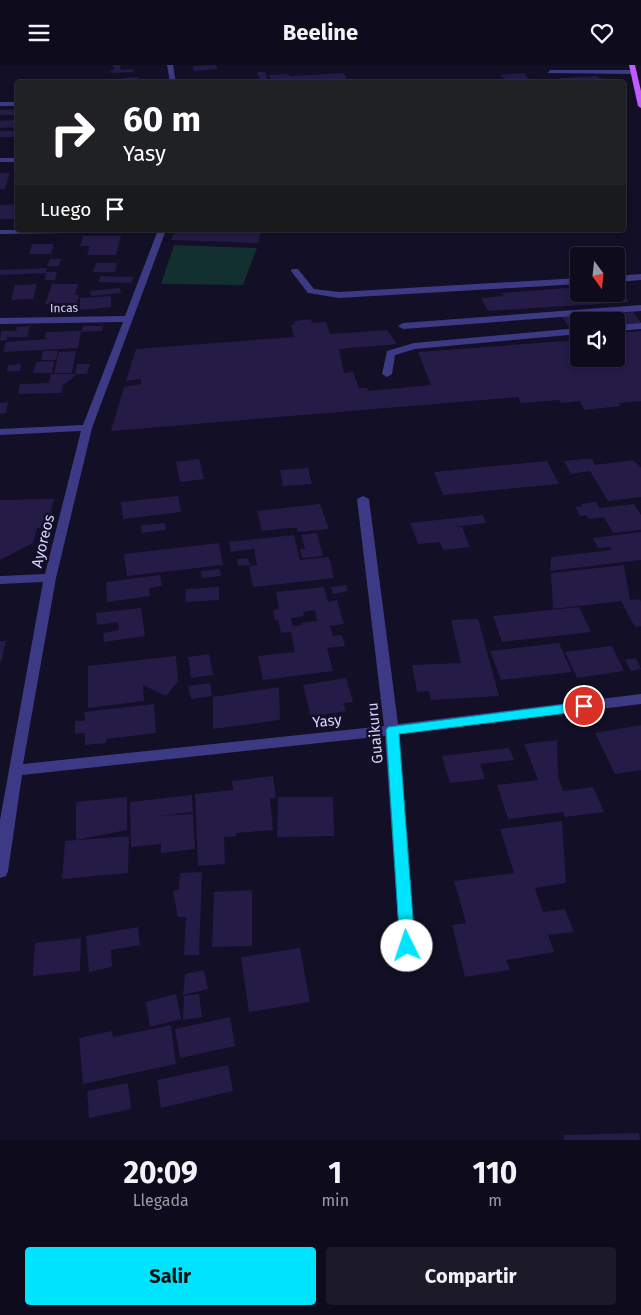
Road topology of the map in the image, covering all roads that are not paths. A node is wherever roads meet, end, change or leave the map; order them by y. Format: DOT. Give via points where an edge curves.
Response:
graph roads {
  1 [pos="170,65"];
  2 [pos="544,65"];
  3 [pos="632,68"];
  4 [pos="550,72"];
  5 [pos="172,80"];
  6 [pos="551,80"];
  7 [pos="0,104"];
  8 [pos="15,104"];
  9 [pos="641,105"];
  10 [pos="0,160"];
  11 [pos="15,160"];
  12 [pos="0,232"];
  13 [pos="15,232"];
  14 [pos="161,232"];
  15 [pos="295,271"];
  16 [pos="641,277"];
  17 [pos="625,278"];
  18 [pos="570,282"];
  19 [pos="641,308"];
  20 [pos="129,319"];
  21 [pos="0,321"];
  22 [pos="403,326"];
  23 [pos="641,326"];
  24 [pos="625,327"];
  25 [pos="570,332"];
  26 [pos="387,374"];
  27 [pos="87,428"];
  28 [pos="0,432"];
  29 [pos="363,499"];
  30 [pos="50,579"];
  31 [pos="0,580"];
  32 [pos="641,699"];
  33 [pos="392,730"];
  34 [pos="15,770"];
  35 [pos="0,871"];
  36 [pos="409,965"];
  1 -- 5 [label="street"];
  2 -- 4 [label="street"];
  3 -- 4 [label="street"];
  3 -- 9 [label="main road"];
  4 -- 6 [label="street"];
  7 -- 8 [label="street"];
  10 -- 11 [label="street"];
  12 -- 13 [label="street"];
  14 -- 20 [label="street, Ayoreos"];
  15 -- 18 [label="street" via="311,291 339,295"];
  16 -- 17 [label="street"];
  19 -- 22 [label="street"];
  20 -- 21 [label="street, Incas"];
  20 -- 27 [label="street, Ayoreos"];
  23 -- 24 [label="street"];
  25 -- 26 [label="street" via="414,346 390,353"];
  27 -- 28 [label="street"];
  27 -- 30 [label="street, Ayoreos"];
  29 -- 33 [label="street, Guaikuru"];
  30 -- 31 [label="street"];
  30 -- 34 [label="street, Ayoreos"];
  32 -- 33 [label="street, Yasy"];
  33 -- 34 [label="street, Yasy"];
  33 -- 36 [label="street, Guaikuru"];
  34 -- 35 [label="street, Ayoreos"];
}
